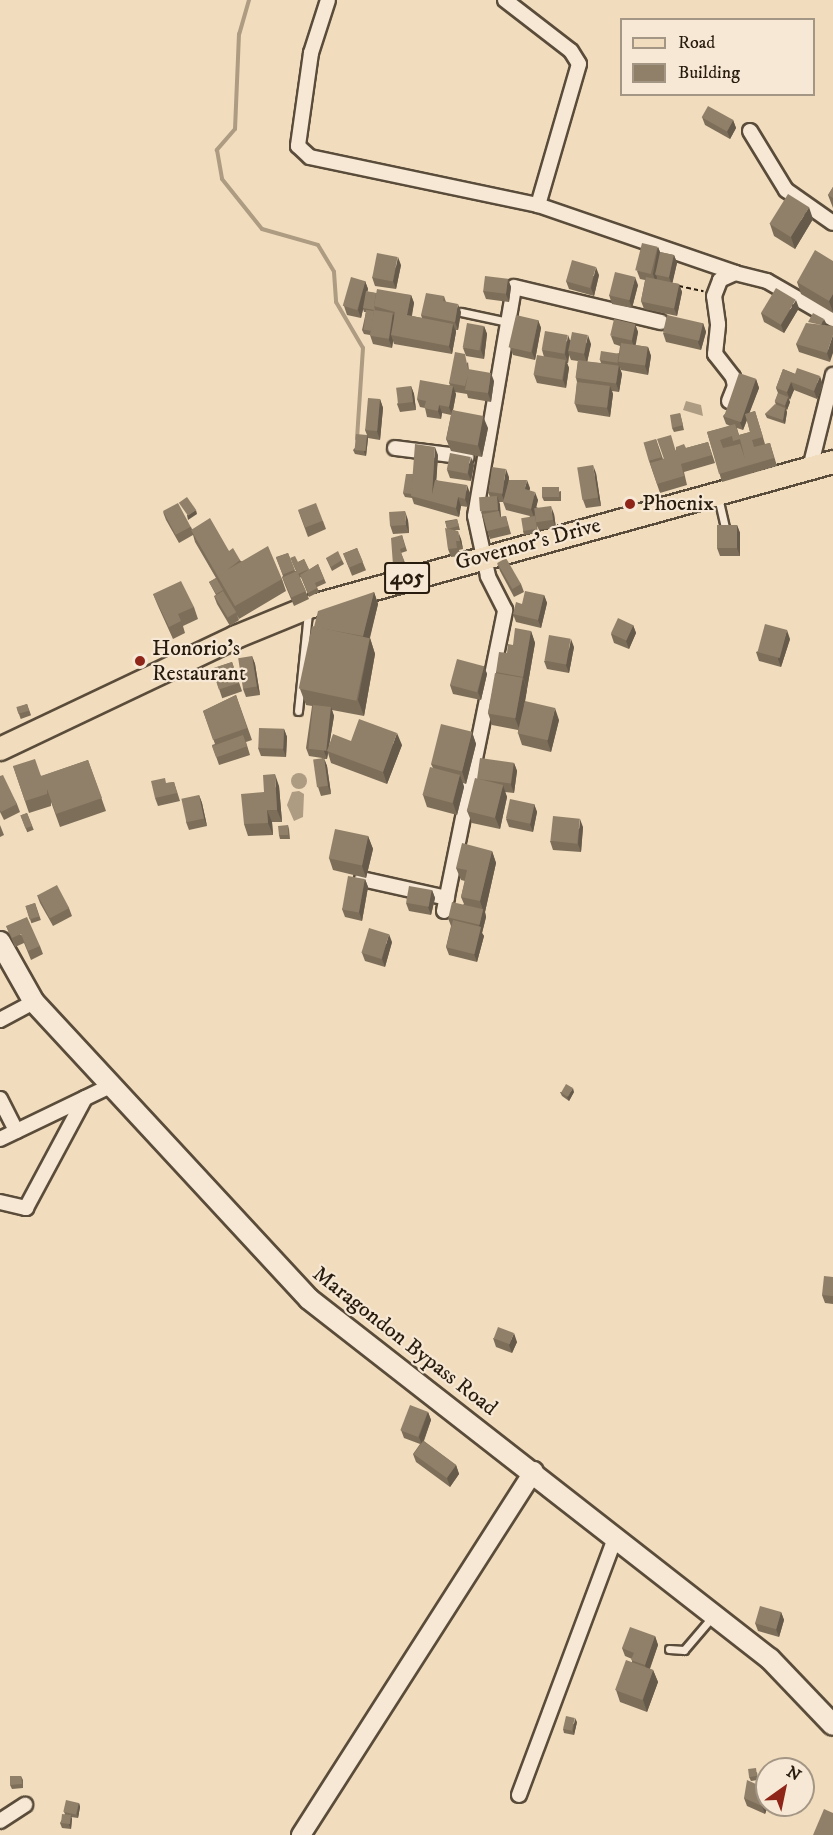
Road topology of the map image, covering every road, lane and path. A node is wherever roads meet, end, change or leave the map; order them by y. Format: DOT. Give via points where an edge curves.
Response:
graph roads {
  1 [pos="328,0"];
  2 [pos="505,0"];
  3 [pos="750,131"];
  4 [pos="538,205"];
  5 [pos="833,223"];
  6 [pos="735,273"];
  7 [pos="677,285"];
  8 [pos="717,288"];
  9 [pos="461,312"];
  10 [pos="833,319"];
  11 [pos="508,322"];
  12 [pos="662,322"];
  13 [pos="833,375"];
  14 [pos="729,402"];
  15 [pos="396,448"];
  16 [pos="483,460"];
  17 [pos="833,462"];
  18 [pos="810,468"];
  19 [pos="717,492"];
  20 [pos="726,531"];
  21 [pos="483,556"];
  22 [pos="309,607"];
  23 [pos="298,711"];
  24 [pos="0,749"];
  25 [pos="362,879"];
  26 [pos="0,942"];
  27 [pos="34,1002"];
  28 [pos="0,1020"];
  29 [pos="110,1086"];
  30 [pos="85,1098"];
  31 [pos="0,1099"];
  32 [pos="16,1131"];
  33 [pos="0,1139"];
  34 [pos="0,1202"];
  35 [pos="534,1471"];
  36 [pos="616,1536"];
  37 [pos="714,1614"];
  38 [pos="669,1649"];
  39 [pos="833,1725"];
  40 [pos="519,1795"];
  41 [pos="25,1805"];
  42 [pos="0,1821"];
  43 [pos="301,1835"];
  1 -- 4 [label="street" via="311,53 298,146 310,157"];
  2 -- 4 [label="street" via="571,51 579,64"];
  3 -- 5 [label="street" via="786,190"];
  4 -- 6 [label="street"];
  6 -- 8 [label="street" via="720,280"];
  6 -- 10 [label="street" via="766,281"];
  7 -- 8 [label="path" via="700,292"];
  8 -- 14 [label="street" via="715,354 733,376 735,386"];
  9 -- 11 [label="lane"];
  11 -- 12 [label="street" via="514,287"];
  11 -- 16 [label="street"];
  13 -- 18 [label="street"];
  15 -- 16 [label="street"];
  16 -- 21 [label="street" via="475,516"];
  17 -- 18 [label="main road, Governor's Drive / 405"];
  18 -- 19 [label="main road, Governor's Drive / 405"];
  19 -- 20 [label="lane"];
  19 -- 21 [label="main road, Governor's Drive / 405"];
  21 -- 22 [label="main road, Governor's Drive / 405"];
  21 -- 25 [label="street" via="505,610 445,905"];
  22 -- 23 [label="lane"];
  22 -- 24 [label="main road, Governor's Drive / 405" via="236,637"];
  26 -- 27 [label="main road, Maragondon Bypass Road"];
  27 -- 28 [label="street"];
  27 -- 29 [label="main road, Maragondon Bypass Road"];
  29 -- 30 [label="street"];
  29 -- 35 [label="main road, Maragondon Bypass Road" via="309,1299"];
  30 -- 32 [label="street"];
  30 -- 34 [label="street" via="26,1209"];
  31 -- 32 [label="street"];
  32 -- 33 [label="street"];
  35 -- 36 [label="main road, Maragondon Bypass Road"];
  35 -- 43 [label="street"];
  36 -- 37 [label="main road, Maragondon Bypass Road"];
  36 -- 40 [label="street"];
  37 -- 38 [label="lane" via="684,1650"];
  37 -- 39 [label="main road, Maragondon Bypass Road" via="787,1674"];
  41 -- 42 [label="street"];
}
